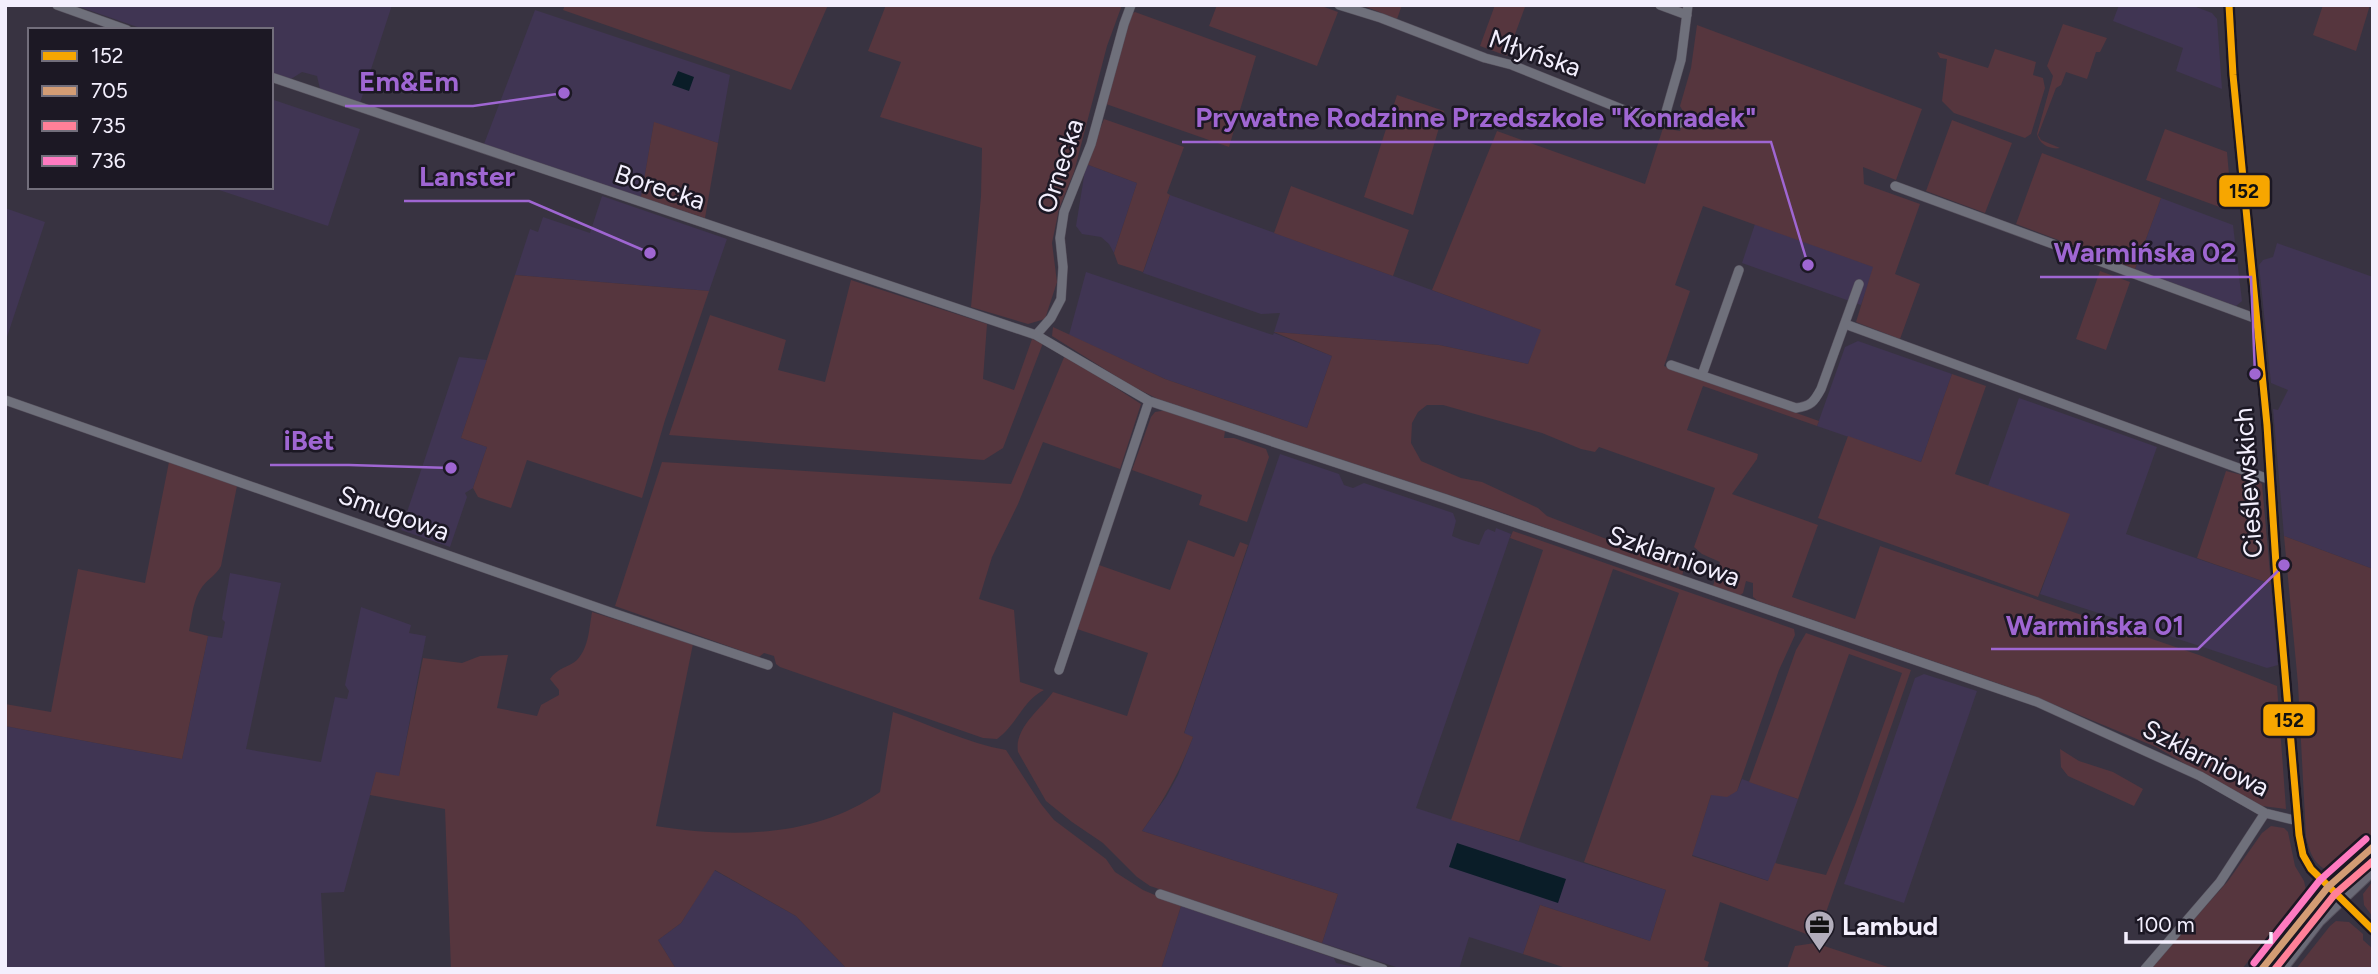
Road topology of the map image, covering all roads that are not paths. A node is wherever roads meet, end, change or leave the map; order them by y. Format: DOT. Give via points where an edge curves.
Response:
graph roads {
  1 [pos="57,5"];
  2 [pos="1131,5"];
  3 [pos="1339,5"];
  4 [pos="1660,5"];
  5 [pos="2229,5"];
  6 [pos="1688,10"];
  7 [pos="121,28"];
  8 [pos="273,78"];
  9 [pos="1664,119"];
  10 [pos="1680,123"];
  11 [pos="1895,186"];
  12 [pos="1739,270"];
  13 [pos="1859,284"];
  14 [pos="2257,319"];
  15 [pos="1845,324"];
  16 [pos="1036,335"];
  17 [pos="1671,365"];
  18 [pos="1702,375"];
  19 [pos="5,400"];
  20 [pos="1149,401"];
  21 [pos="2270,480"];
  22 [pos="768,665"];
  23 [pos="1059,670"];
  24 [pos="2265,813"];
  25 [pos="2298,821"];
  26 [pos="2373,847"];
  27 [pos="2373,869"];
  28 [pos="2328,887"];
  29 [pos="1160,894"];
  30 [pos="2340,899"];
  31 [pos="2372,929"];
  32 [pos="1383,969"];
  33 [pos="2145,969"];
  34 [pos="2262,969"];
  35 [pos="2281,969"];
  1 -- 7 [label="street"];
  2 -- 16 [label="street, Ornecka" via="1091,144 1064,212 1061,299"];
  3 -- 9 [label="street, Młyńska" via="1524,69 1624,110"];
  4 -- 6 [label="street"];
  5 -- 14 [label="street, Cieślewskich"];
  6 -- 9 [label="street" via="1681,60"];
  8 -- 16 [label="street, Borecka"];
  9 -- 10 [label="street, Młyńska"];
  11 -- 14 [label="street"];
  12 -- 18 [label="street"];
  13 -- 15 [label="street"];
  14 -- 21 [label="street, Cieślewskich"];
  15 -- 18 [label="street" via="1821,389 1807,406 1796,408"];
  15 -- 21 [label="street"];
  16 -- 20 [label="street, Szklarniowa"];
  17 -- 18 [label="street"];
  19 -- 22 [label="street, Smugowa"];
  20 -- 23 [label="street"];
  20 -- 24 [label="street, Szklarniowa" via="2037,702 2200,776"];
  21 -- 25 [label="street, Cieślewskich"];
  24 -- 25 [label="street, Szklarniowa"];
  24 -- 33 [label="street" via="2220,882"];
  25 -- 28 [label="street, Cieślewskich" via="2303,856"];
  26 -- 28 [label="main road"];
  27 -- 30 [label="main road"];
  28 -- 30 [label="street, Cieślewskich"];
  28 -- 34 [label="main road"];
  29 -- 32 [label="street"];
  30 -- 31 [label="street, Cieślewskich"];
  30 -- 35 [label="main road"];
}
